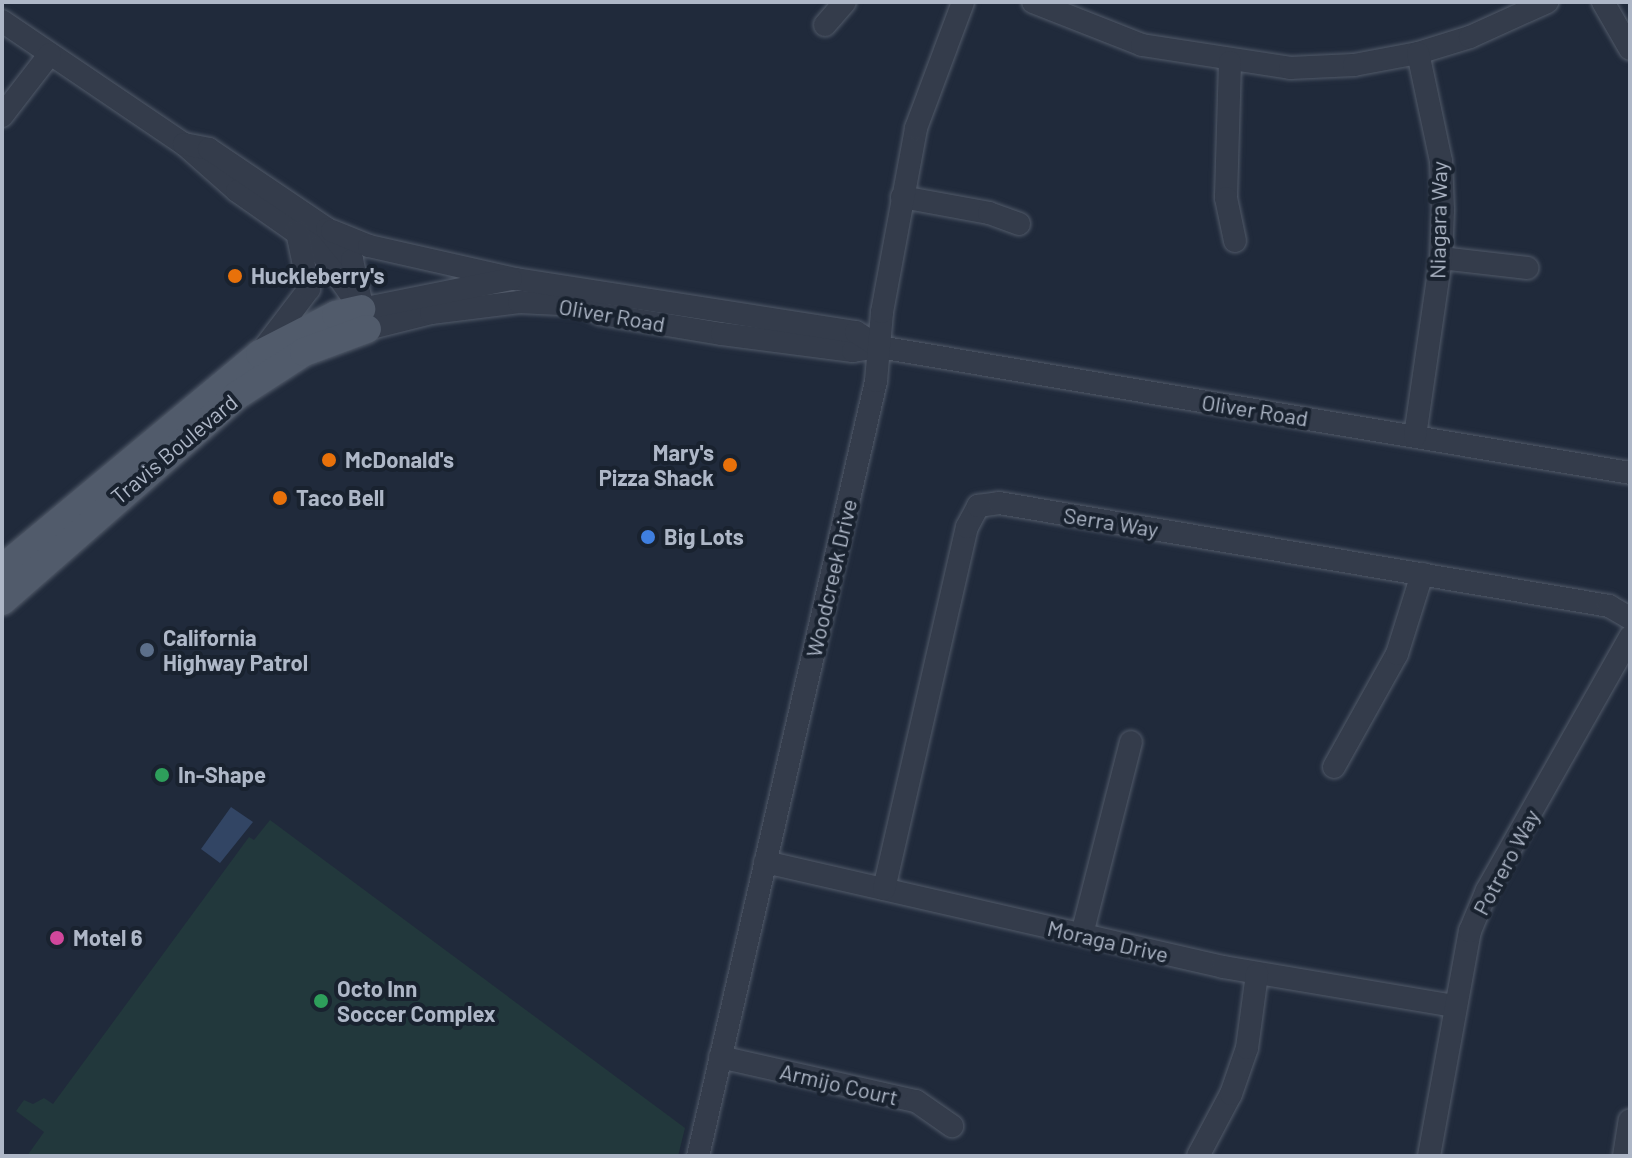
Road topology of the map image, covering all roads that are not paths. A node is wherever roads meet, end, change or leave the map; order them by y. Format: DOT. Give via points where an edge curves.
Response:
graph roads {
  1 [pos="845,2"];
  2 [pos="963,2"];
  3 [pos="1033,2"];
  4 [pos="1547,2"];
  5 [pos="1603,2"];
  6 [pos="2,21"];
  7 [pos="825,25"];
  8 [pos="1630,49"];
  9 [pos="1418,53"];
  10 [pos="50,54"];
  11 [pos="1230,62"];
  12 [pos="2,116"];
  13 [pos="184,144"];
  14 [pos="902,197"];
  15 [pos="1019,224"];
  16 [pos="327,229"];
  17 [pos="297,232"];
  18 [pos="1235,241"];
  19 [pos="1441,258"];
  20 [pos="1527,268"];
  21 [pos="516,279"];
  22 [pos="364,319"];
  23 [pos="879,347"];
  24 [pos="260,354"];
  25 [pos="1415,436"];
  26 [pos="1630,473"];
  27 [pos="2,569"];
  28 [pos="1422,574"];
  29 [pos="2,601"];
  30 [pos="1630,618"];
  31 [pos="1630,637"];
  32 [pos="1131,742"];
  33 [pos="1334,767"];
  34 [pos="765,862"];
  35 [pos="884,889"];
  36 [pos="1082,934"];
  37 [pos="1257,974"];
  38 [pos="1453,1006"];
  39 [pos="720,1057"];
  40 [pos="1630,1120"];
  41 [pos="952,1126"];
  42 [pos="698,1156"];
  43 [pos="1198,1156"];
  44 [pos="1429,1156"];
  45 [pos="1624,1156"];
  1 -- 7 [label="street"];
  2 -- 14 [label="street, Woodcreek Drive" via="916,128"];
  3 -- 11 [label="street" via="1142,45"];
  4 -- 9 [label="street" via="1470,37"];
  5 -- 8 [label="street"];
  6 -- 10 [label="street, Oliver Road"];
  9 -- 11 [label="street" via="1316,67"];
  9 -- 19 [label="street, Niagara Way" via="1441,161"];
  10 -- 12 [label="street"];
  10 -- 13 [label="street, Oliver Road"];
  11 -- 18 [label="street" via="1225,184"];
  13 -- 16 [label="street, Oliver Road" via="209,149"];
  13 -- 17 [label="street, Oliver Road"];
  14 -- 15 [label="street"];
  14 -- 23 [label="street, Woodcreek Drive"];
  16 -- 21 [label="street, Oliver Road" via="369,246"];
  16 -- 22 [label="street, Oliver Road" via="352,260 361,284"];
  17 -- 22 [label="street, Oliver Road" via="317,247"];
  17 -- 24 [label="street" via="309,289"];
  19 -- 20 [label="street"];
  19 -- 25 [label="street, Niagara Way"];
  21 -- 22 [label="street, Oliver Road"];
  21 -- 23 [label="street, Oliver Road" via="856,332"];
  22 -- 23 [label="street, Oliver Road" via="519,302 581,305 610,315 853,351"];
  22 -- 24 [label="main road, Travis Boulevard" via="296,333"];
  22 -- 29 [label="main road, Travis Boulevard" via="236,396"];
  23 -- 25 [label="street, Oliver Road"];
  23 -- 34 [label="street, Woodcreek Drive" via="852,489"];
  24 -- 27 [label="main road, Travis Boulevard"];
  25 -- 26 [label="street, Oliver Road"];
  28 -- 30 [label="street, Serra Way" via="1609,606"];
  28 -- 33 [label="street" via="1397,654"];
  28 -- 35 [label="street, Serra Way" via="999,503 978,506 967,527"];
  31 -- 38 [label="street, Potrero Way" via="1487,890 1470,931"];
  32 -- 36 [label="street"];
  34 -- 35 [label="street, Moraga Drive"];
  34 -- 39 [label="street, Woodcreek Drive"];
  35 -- 36 [label="street, Moraga Drive"];
  36 -- 37 [label="street, Moraga Drive"];
  37 -- 38 [label="street, Moraga Drive"];
  37 -- 43 [label="street" via="1247,1048 1231,1094"];
  38 -- 44 [label="street, Potrero Way"];
  39 -- 41 [label="street, Armijo Court" via="916,1101"];
  39 -- 42 [label="street, Woodcreek Drive"];
  40 -- 45 [label="street"];
}
